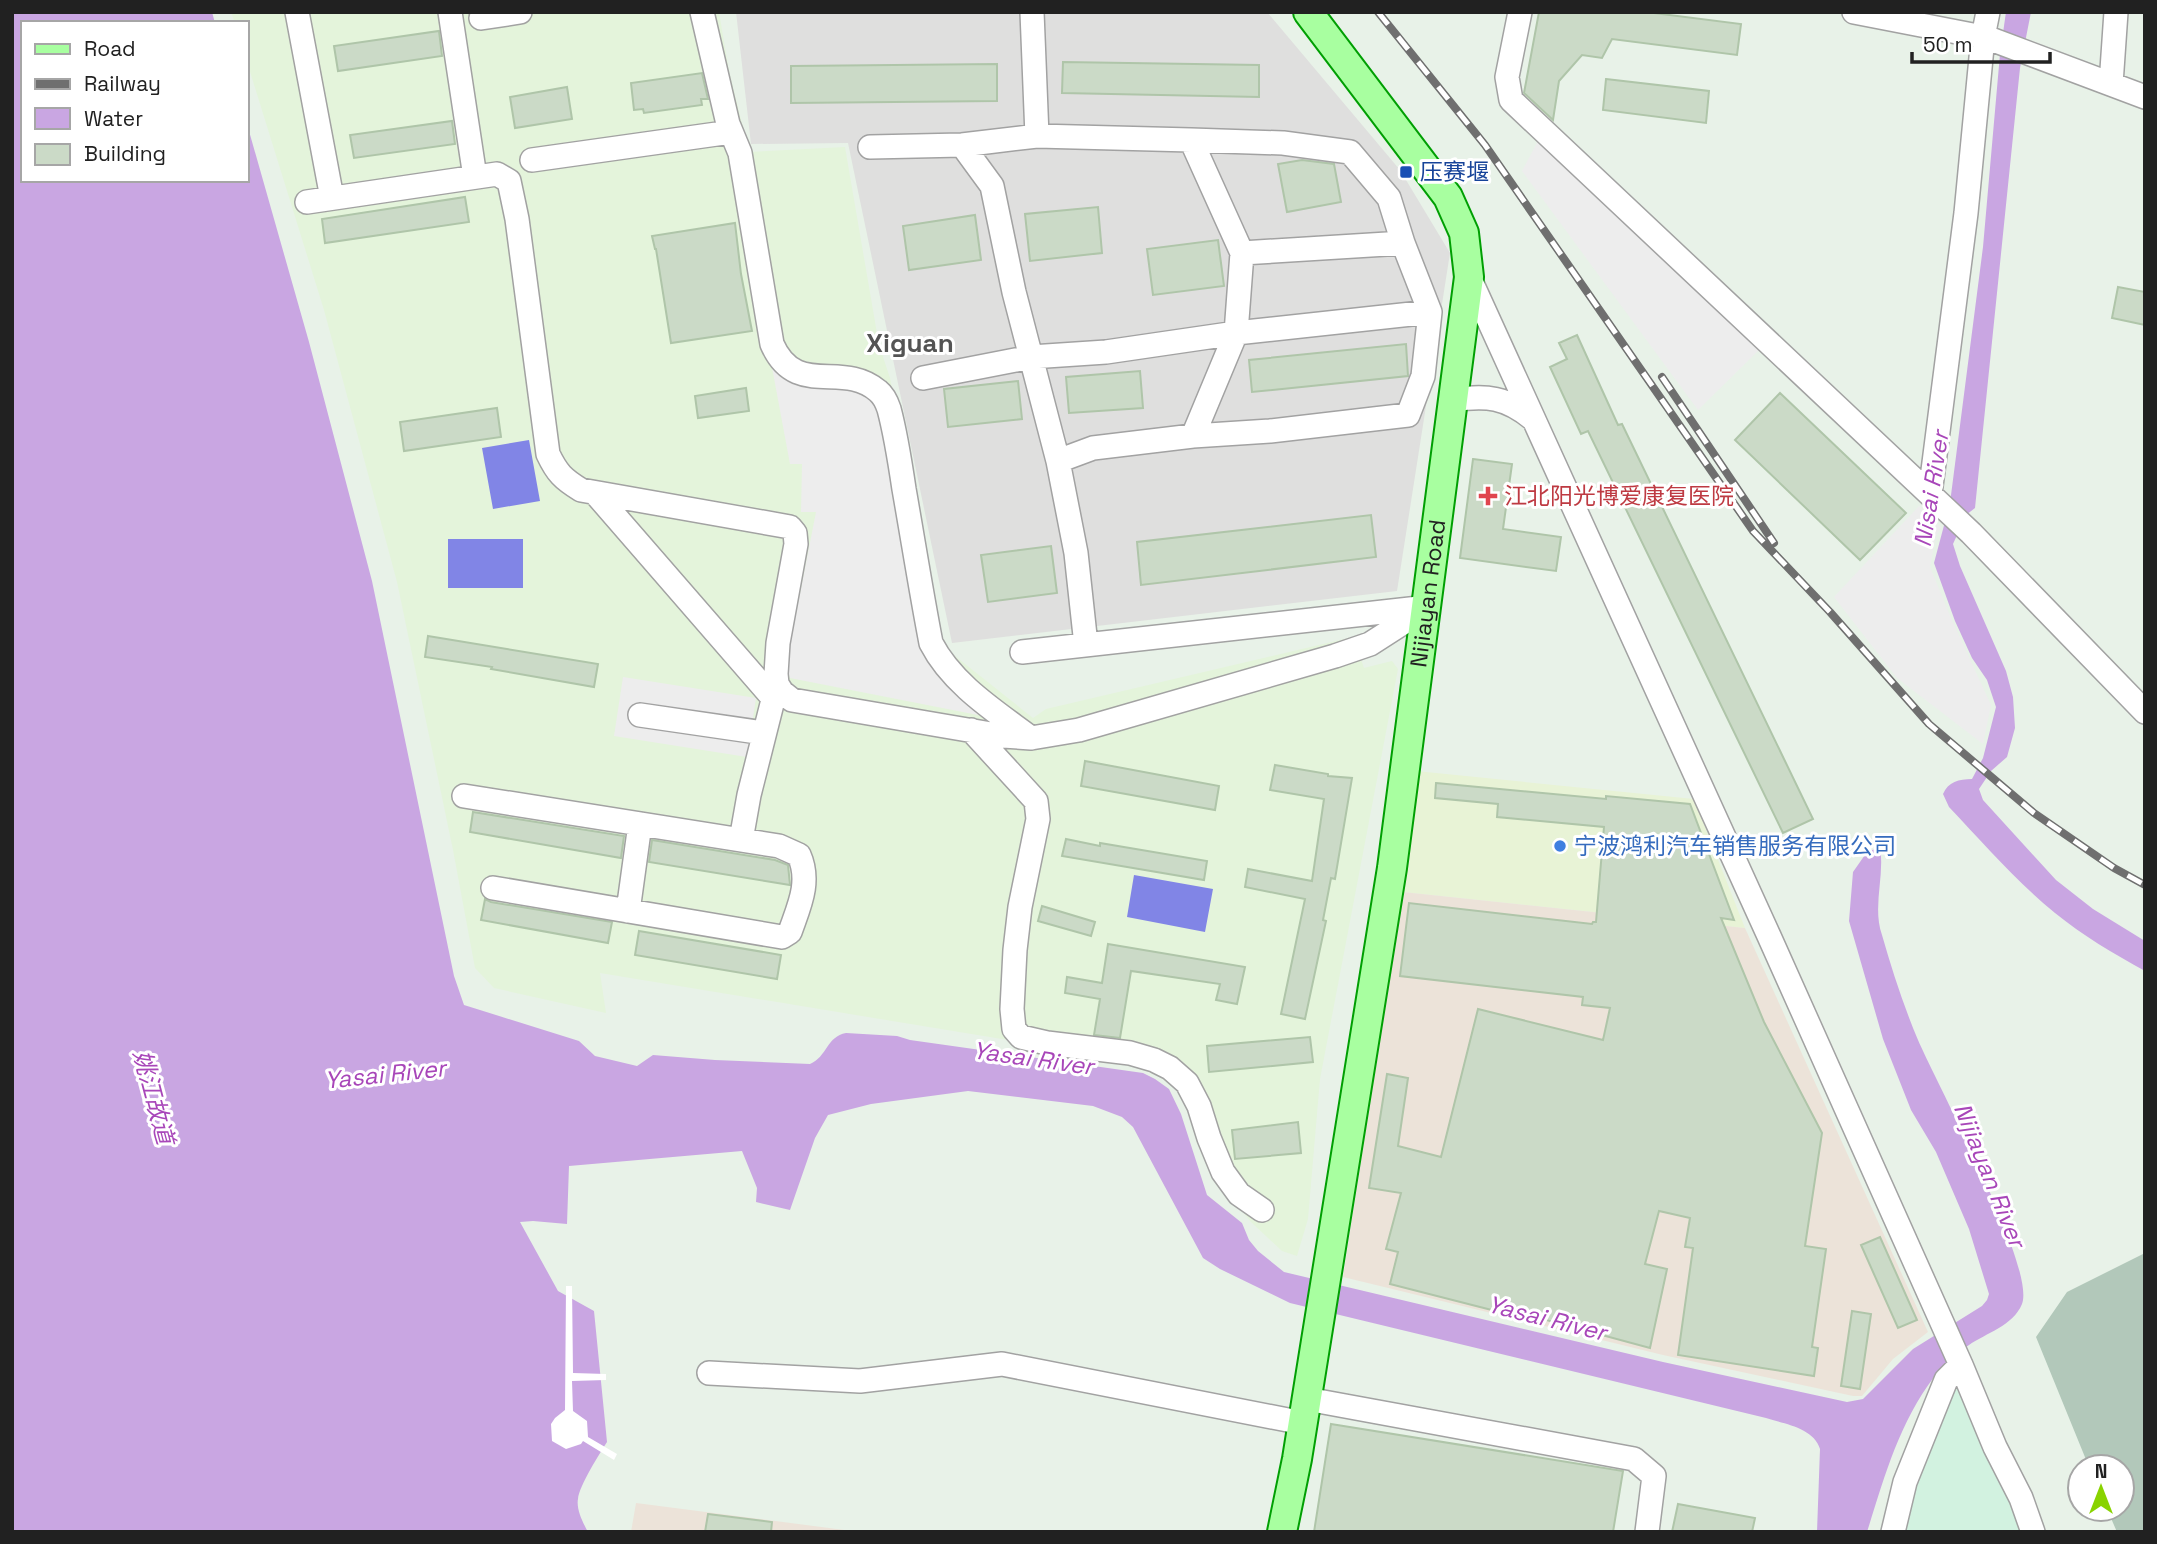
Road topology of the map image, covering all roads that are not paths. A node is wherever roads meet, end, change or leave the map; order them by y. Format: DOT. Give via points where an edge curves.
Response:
graph roads {
  1 [pos="297,12"];
  2 [pos="450,12"];
  3 [pos="520,12"];
  4 [pos="702,12"];
  5 [pos="1032,12"];
  6 [pos="1308,12"];
  7 [pos="1520,12"];
  8 [pos="1854,12"];
  9 [pos="1988,12"];
  10 [pos="2116,12"];
  11 [pos="481,18"];
  12 [pos="1986,37"];
  13 [pos="2111,84"];
  14 [pos="2145,97"];
  15 [pos="731,132"];
  16 [pos="1037,136"];
  17 [pos="1191,140"];
  18 [pos="962,145"];
  19 [pos="870,147"];
  20 [pos="532,160"];
  21 [pos="475,177"];
  22 [pos="332,198"];
  23 [pos="307,202"];
  24 [pos="1403,243"];
  25 [pos="1242,253"];
  26 [pos="1469,277"];
  27 [pos="1430,312"];
  28 [pos="1237,333"];
  29 [pos="1031,358"];
  30 [pos="923,378"];
  31 [pos="1453,400"];
  32 [pos="1534,419"];
  33 [pos="1193,436"];
  34 [pos="1058,461"];
  35 [pos="595,492"];
  36 [pos="1930,494"];
  37 [pos="1426,608"];
  38 [pos="1086,645"];
  39 [pos="1022,652"];
  40 [pos="775,691"];
  41 [pos="2145,712"];
  42 [pos="640,715"];
  43 [pos="971,730"];
  44 [pos="764,733"];
  45 [pos="1031,738"];
  46 [pos="464,796"];
  47 [pos="640,824"];
  48 [pos="741,840"];
  49 [pos="493,888"];
  50 [pos="628,911"];
  51 [pos="1262,1210"];
  52 [pos="1961,1364"];
  53 [pos="709,1373"];
  54 [pos="1305,1411"];
  55 [pos="1282,1532"];
  56 [pos="1647,1532"];
  57 [pos="1893,1532"];
  58 [pos="2033,1532"];
  1 -- 22 [label="street"];
  2 -- 21 [label="street"];
  3 -- 11 [label="street"];
  4 -- 15 [label="street"];
  5 -- 16 [label="street"];
  6 -- 26 [label="main road, Nijiayan Road" via="1448,197 1464,233"];
  7 -- 36 [label="street" via="1507,77 1511,100"];
  8 -- 12 [label="street"];
  9 -- 12 [label="street"];
  10 -- 13 [label="street"];
  12 -- 13 [label="street"];
  12 -- 36 [label="street"];
  13 -- 14 [label="street"];
  15 -- 20 [label="street"];
  15 -- 45 [label="street" via="740,153 772,344 778,357 803,375 853,378 881,393 896,440 932,643 957,678"];
  16 -- 17 [label="street"];
  16 -- 18 [label="street"];
  17 -- 24 [label="street" via="1283,143 1350,152 1389,198"];
  17 -- 25 [label="street"];
  18 -- 19 [label="street"];
  18 -- 29 [label="street" via="992,186"];
  21 -- 22 [label="street"];
  21 -- 35 [label="street" via="497,174 509,181 548,454 567,481"];
  22 -- 23 [label="street"];
  24 -- 25 [label="street"];
  24 -- 27 [label="street"];
  25 -- 28 [label="street"];
  26 -- 31 [label="main road, Nijiayan Road"];
  26 -- 32 [label="street"];
  27 -- 28 [label="street"];
  27 -- 33 [label="street" via="1423,376 1408,415"];
  28 -- 29 [label="street"];
  28 -- 33 [label="street"];
  29 -- 30 [label="street"];
  29 -- 34 [label="street"];
  31 -- 32 [label="street" via="1493,398 1517,405"];
  31 -- 37 [label="main road, Nijiayan Road"];
  32 -- 52 [label="street"];
  33 -- 34 [label="street" via="1093,448"];
  34 -- 38 [label="street" via="1076,553"];
  35 -- 40 [label="street"];
  35 -- 40 [label="street" via="790,527 796,544 778,643"];
  36 -- 41 [label="street"];
  37 -- 38 [label="street"];
  37 -- 45 [label="street" via="1370,644 1335,656 1079,730"];
  37 -- 54 [label="main road, Nijiayan Road" via="1392,868"];
  38 -- 39 [label="street"];
  40 -- 43 [label="street" via="792,700"];
  40 -- 44 [label="street"];
  42 -- 44 [label="street"];
  43 -- 45 [label="street"];
  43 -- 51 [label="street" via="1036,801 1038,819 1015,950 1014,1029 1021,1037 1130,1053 1170,1068 1187,1083 1199,1106 1223,1172 1239,1194"];
  44 -- 48 [label="street"];
  46 -- 47 [label="street"];
  47 -- 48 [label="street"];
  47 -- 50 [label="street"];
  48 -- 50 [label="street" via="779,846 799,855 805,881 790,932 768,936"];
  49 -- 50 [label="street"];
  52 -- 57 [label="street" via="1946,1381 1920,1444"];
  52 -- 58 [label="street"];
  53 -- 54 [label="street" via="860,1381 1002,1364"];
  54 -- 55 [label="main road"];
  54 -- 56 [label="street" via="1634,1459 1654,1476"];
}
